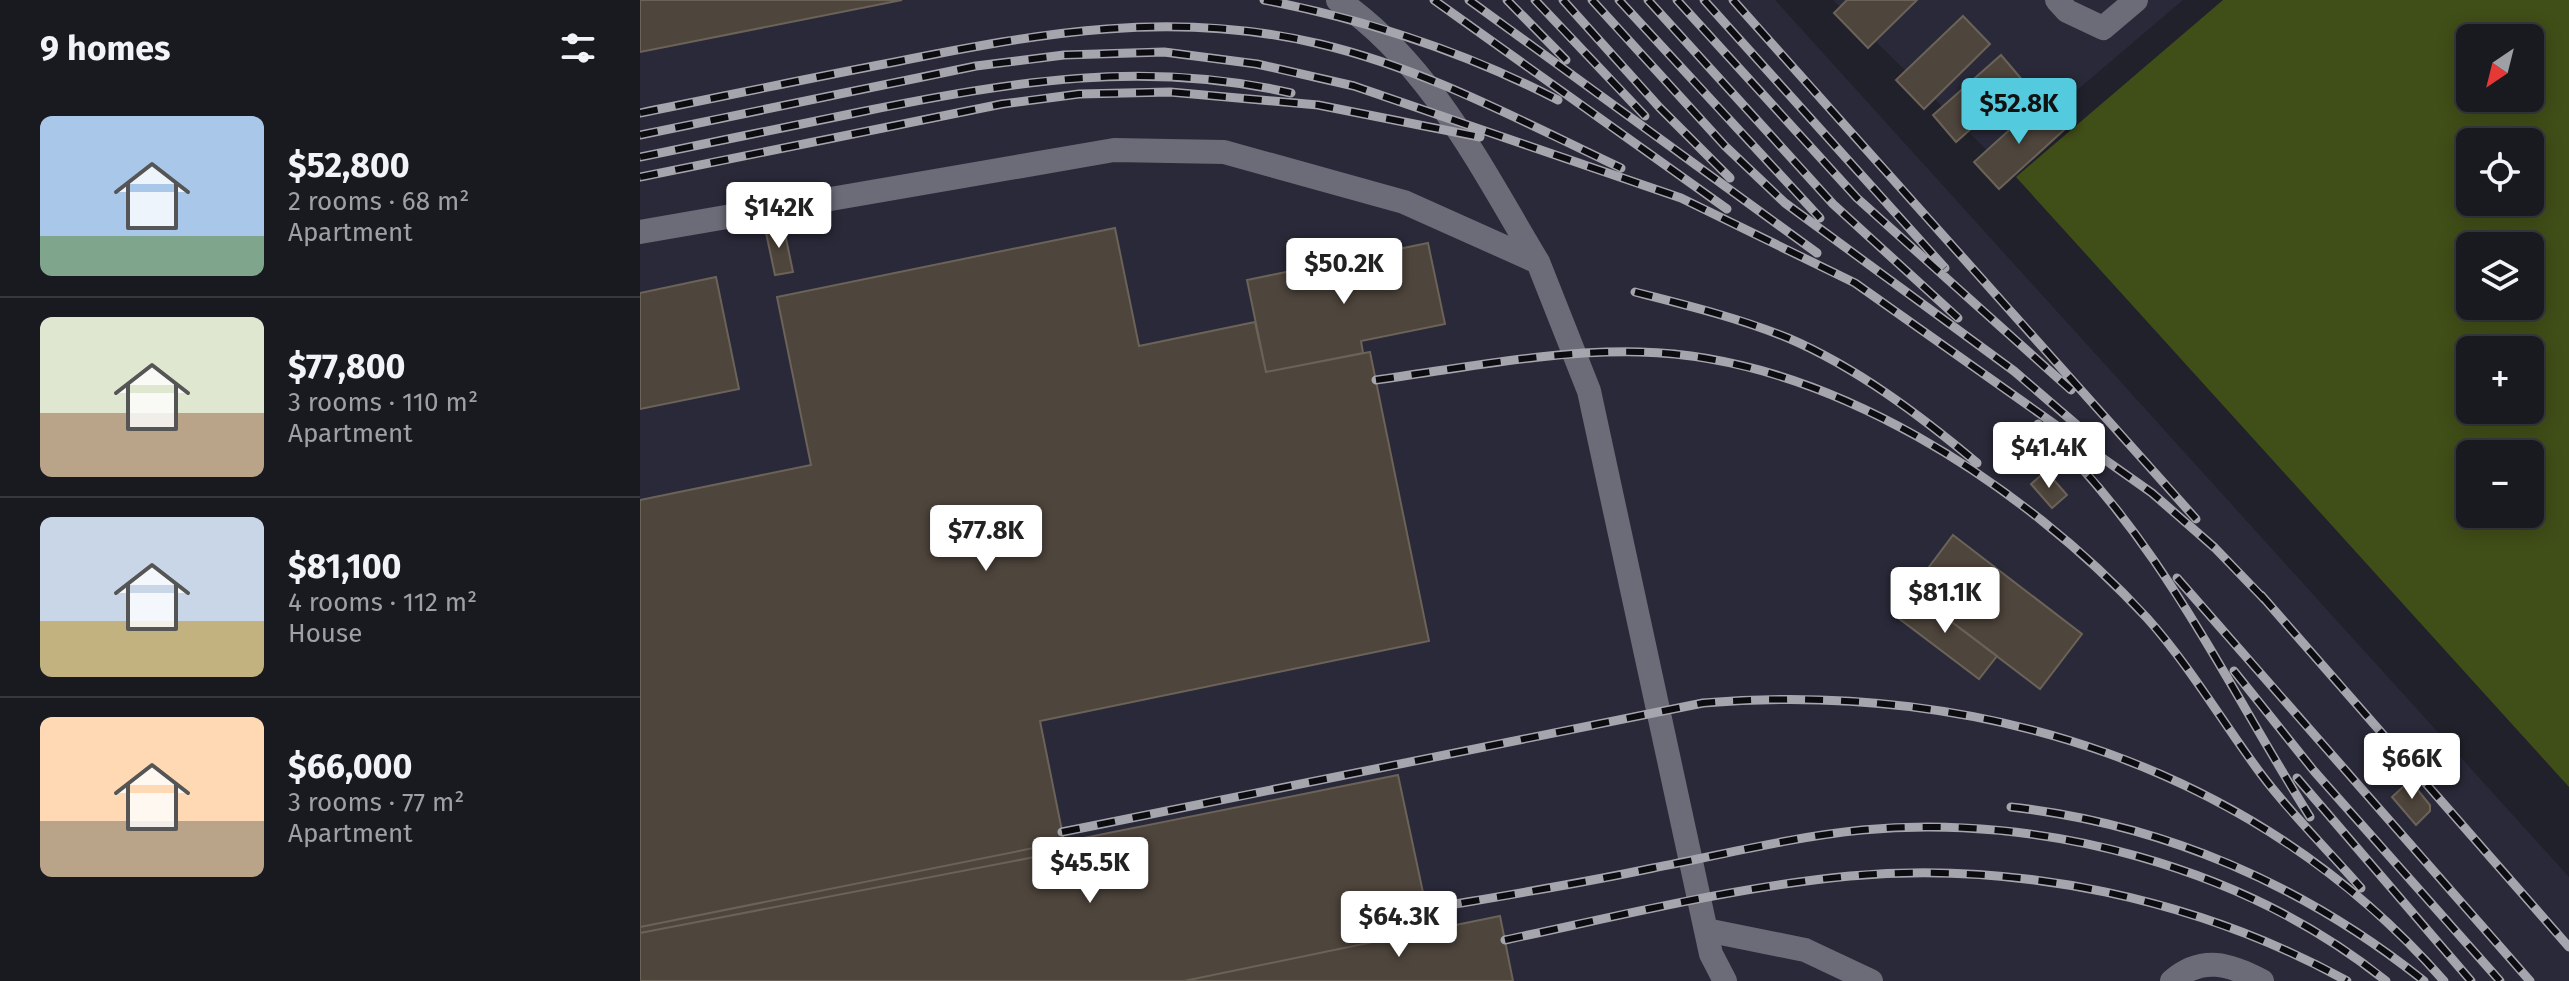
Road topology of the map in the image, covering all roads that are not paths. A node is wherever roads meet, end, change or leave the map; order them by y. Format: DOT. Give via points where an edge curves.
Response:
graph roads {
  1 [pos="1338,0"];
  2 [pos="2057,0"];
  3 [pos="2136,0"];
  4 [pos="640,232"];
  5 [pos="1538,262"];
  6 [pos="1706,930"];
  7 [pos="1725,981"];
  8 [pos="1871,981"];
  9 [pos="2172,981"];
  10 [pos="2262,981"];
  1 -- 5 [label="lane" via="1372,23 1450,116"];
  2 -- 3 [label="lane" via="2067,11 2103,28"];
  4 -- 5 [label="lane" via="1114,150 1224,152 1404,202"];
  5 -- 6 [label="lane" via="1589,391"];
  6 -- 7 [label="lane"];
  6 -- 8 [label="lane" via="1805,950"];
  9 -- 10 [label="lane" via="2187,968 2232,964"];
}
